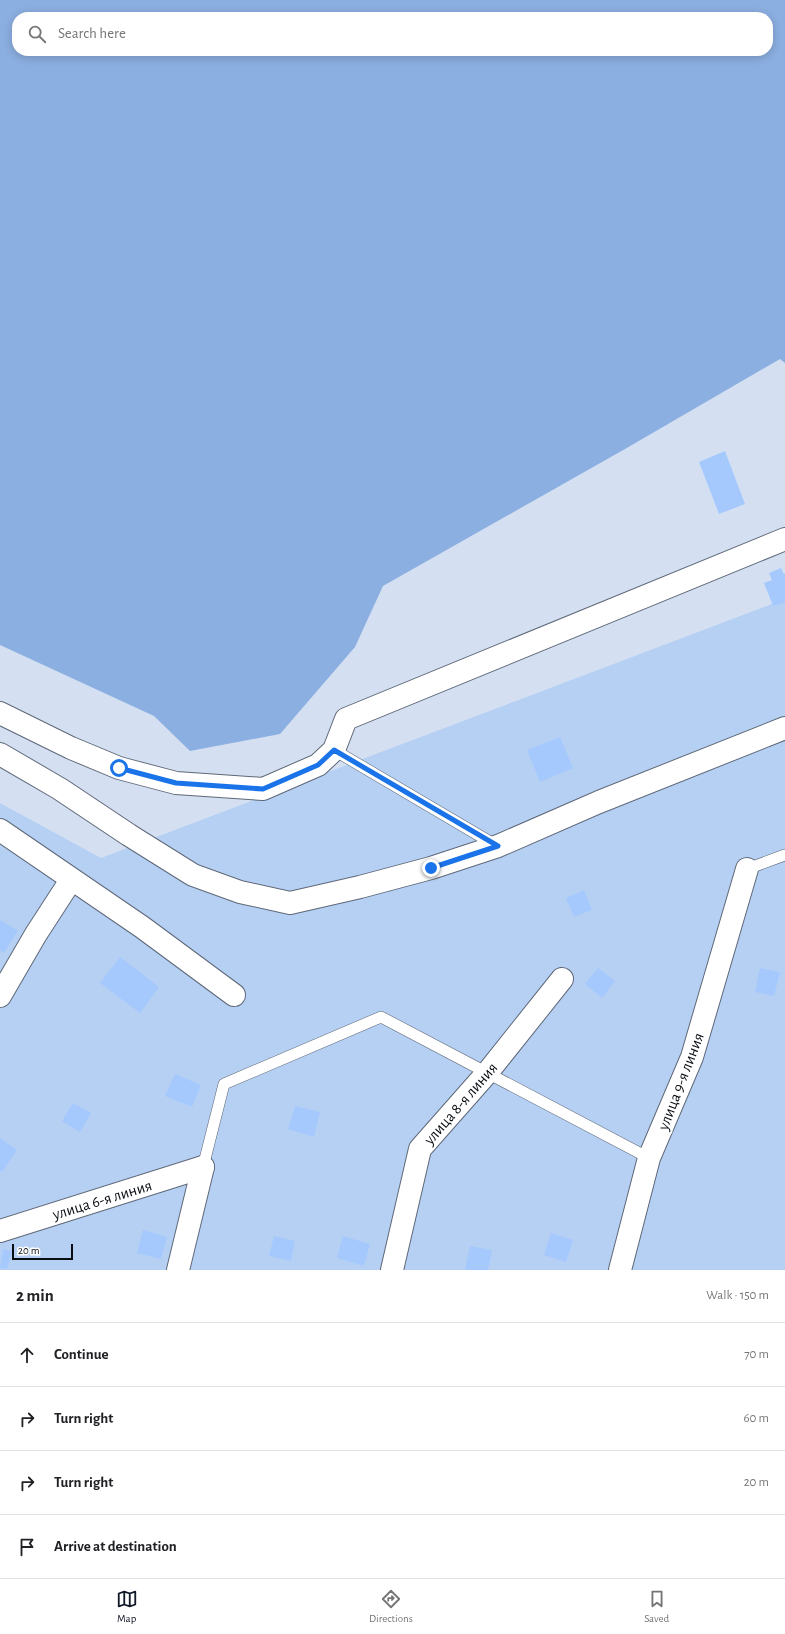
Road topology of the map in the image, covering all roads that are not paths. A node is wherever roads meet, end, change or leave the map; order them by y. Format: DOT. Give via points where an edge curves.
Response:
graph roads {
  1 [pos="785,539"];
  2 [pos="0,713"];
  3 [pos="785,728"];
  4 [pos="334,750"];
  5 [pos="0,754"];
  6 [pos="0,830"];
  7 [pos="498,846"];
  8 [pos="785,855"];
  9 [pos="746,869"];
  10 [pos="71,880"];
  11 [pos="562,979"];
  12 [pos="234,995"];
  13 [pos="0,996"];
  14 [pos="487,1073"];
  15 [pos="649,1158"];
  16 [pos="203,1167"];
  17 [pos="0,1231"];
  18 [pos="178,1270"];
  19 [pos="392,1270"];
  20 [pos="620,1270"];
  1 -- 4 [label="street" via="346,719"];
  2 -- 4 [label="street" via="119,768 176,783 263,789 318,765"];
  3 -- 7 [label="street" via="599,802"];
  4 -- 7 [label="lane"];
  5 -- 7 [label="street" via="60,789 193,875 240,892 290,903 431,868"];
  6 -- 10 [label="street"];
  8 -- 9 [label="lane"];
  9 -- 15 [label="street, улица 9-я линия" via="692,1057"];
  10 -- 12 [label="street" via="142,927"];
  10 -- 13 [label="street"];
  11 -- 14 [label="street, улица 8-я линия"];
  14 -- 15 [label="lane"];
  14 -- 16 [label="lane" via="381,1017 224,1084"];
  14 -- 19 [label="street, улица 8-я линия" via="420,1149"];
  15 -- 20 [label="street, улица 9-я линия"];
  16 -- 17 [label="street, улица 6-я линия"];
  16 -- 18 [label="street"];
}
